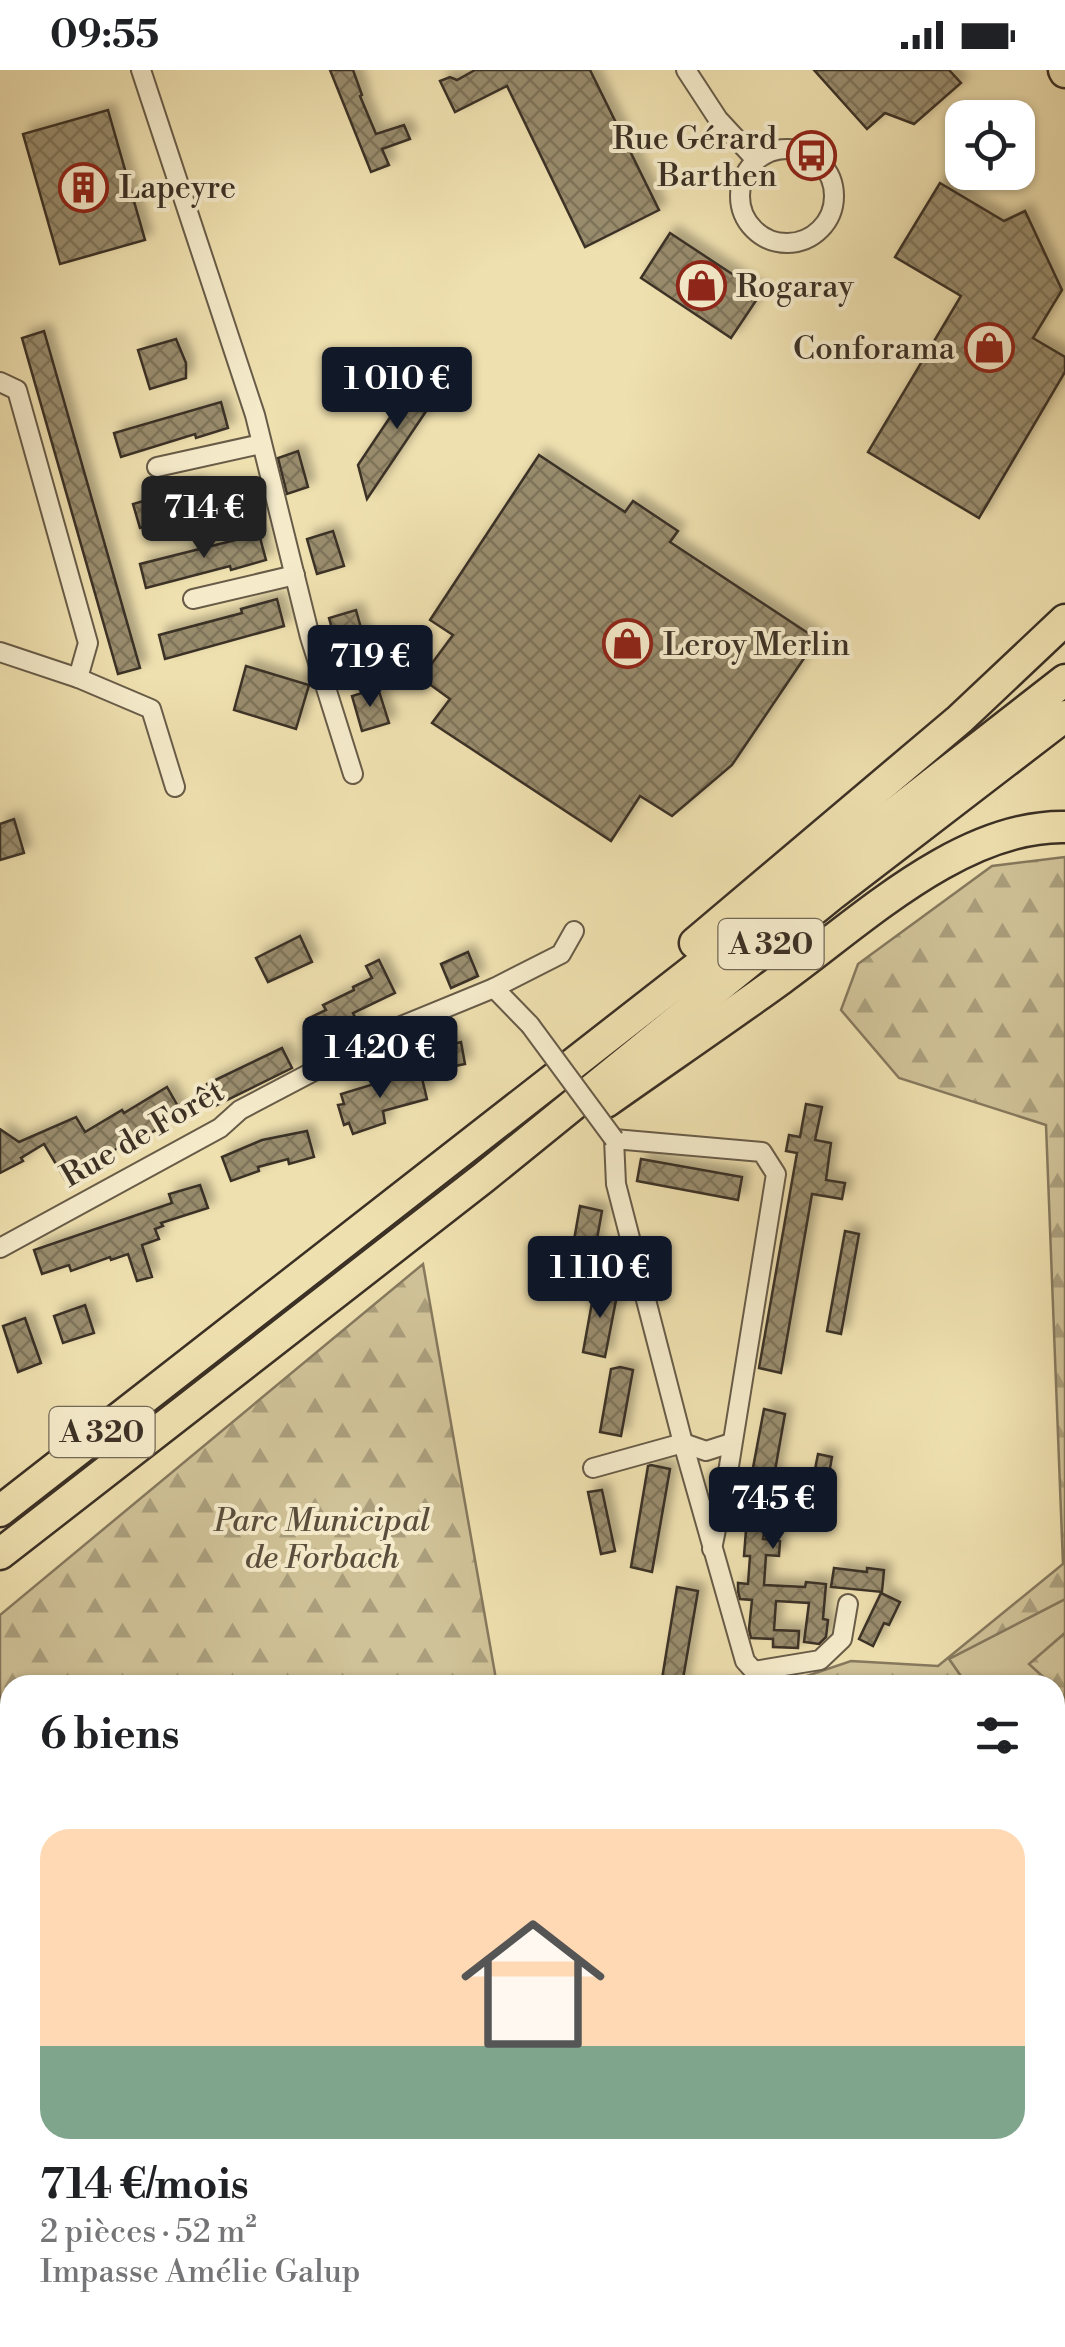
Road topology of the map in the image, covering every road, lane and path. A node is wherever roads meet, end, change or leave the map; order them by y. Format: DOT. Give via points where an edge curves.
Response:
graph roads {
  1 [pos="141,70"];
  2 [pos="686,70"];
  3 [pos="756,160"];
  4 [pos="0,382"];
  5 [pos="261,444"];
  6 [pos="157,467"];
  7 [pos="295,575"];
  8 [pos="193,599"];
  9 [pos="1065,620"];
  10 [pos="0,652"];
  11 [pos="78,678"];
  12 [pos="1065,680"];
  13 [pos="1065,716"];
  14 [pos="353,774"];
  15 [pos="174,787"];
  16 [pos="1065,828"];
  17 [pos="574,931"];
  18 [pos="494,988"];
  19 [pos="583,1054"];
  20 [pos="614,1139"];
  21 [pos="482,1178"];
  22 [pos="0,1248"];
  23 [pos="683,1443"];
  24 [pos="732,1443"];
  25 [pos="593,1468"];
  26 [pos="0,1511"];
  27 [pos="712,1548"];
  28 [pos="0,1554"];
  29 [pos="848,1604"];
  1 -- 5 [label="street"];
  2 -- 3 [label="street"];
  3 -- 3 [label="street" via="740,200 752,227 777,242 818,232 833,208 824,166 798,150"];
  4 -- 11 [label="street" via="17,390 88,643"];
  5 -- 6 [label="street"];
  5 -- 7 [label="street"];
  7 -- 8 [label="street"];
  7 -- 14 [label="street"];
  9 -- 19 [label="highway" via="657,976"];
  10 -- 11 [label="street"];
  11 -- 15 [label="street" via="151,709"];
  12 -- 19 [label="highway, A 320"];
  13 -- 21 [label="highway, A 320"];
  16 -- 21 [label="highway" via="988,842 926,872 575,1124"];
  17 -- 18 [label="street, Rue de Forêt" via="561,954"];
  18 -- 20 [label="street, bridge"];
  18 -- 22 [label="street, Rue de Forêt" via="394,1029 240,1110 220,1128"];
  19 -- 26 [label="highway, A 320"];
  20 -- 23 [label="street" via="616,1184"];
  20 -- 24 [label="street" via="762,1152 776,1174"];
  21 -- 28 [label="highway, A 320"];
  23 -- 24 [label="street" via="706,1450"];
  23 -- 25 [label="street"];
  23 -- 27 [label="street"];
  24 -- 27 [label="street"];
  27 -- 29 [label="street" via="745,1661 754,1670 820,1660 842,1638"];
}
